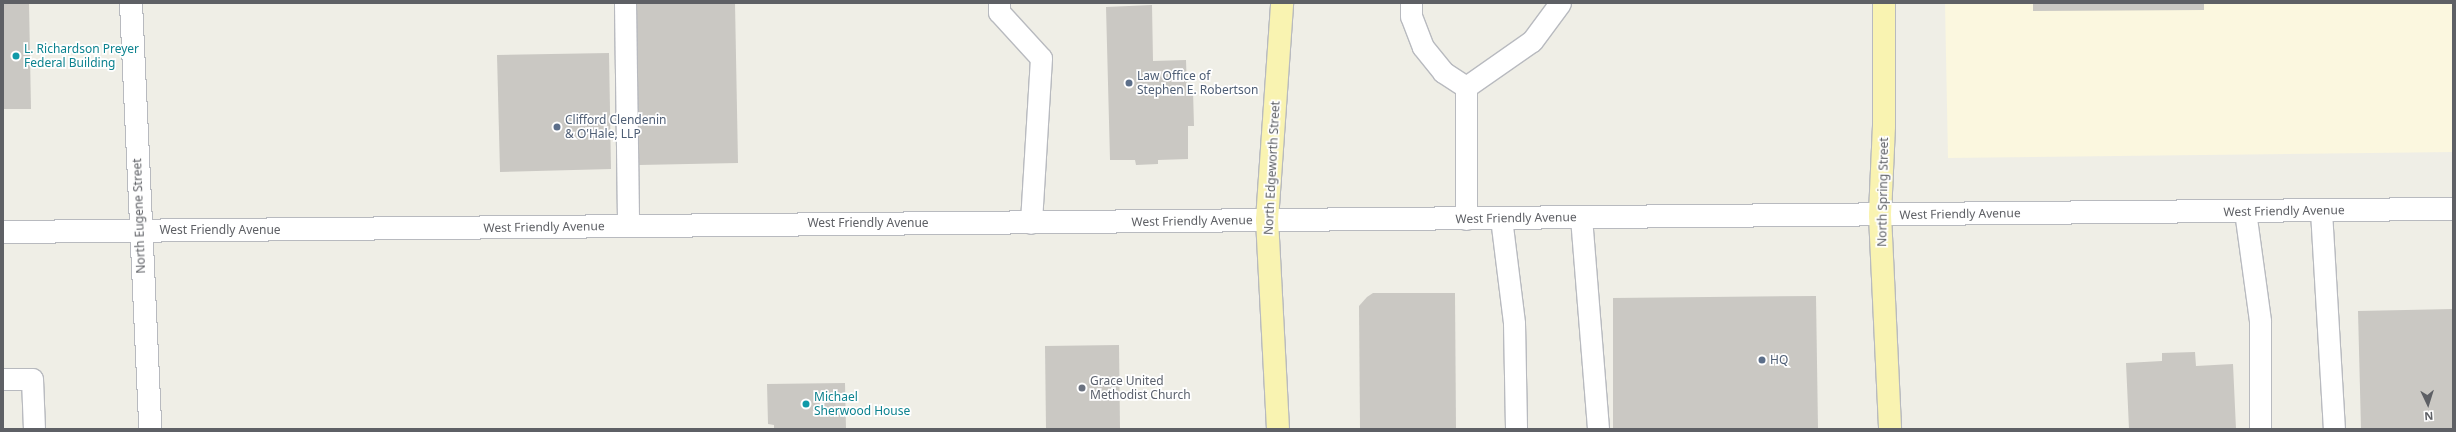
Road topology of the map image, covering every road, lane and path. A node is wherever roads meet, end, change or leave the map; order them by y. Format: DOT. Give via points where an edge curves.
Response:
graph roads {
  1 [pos="131,3"];
  2 [pos="625,3"];
  3 [pos="999,3"];
  4 [pos="1282,3"];
  5 [pos="1411,3"];
  6 [pos="1560,3"];
  7 [pos="1884,3"];
  8 [pos="1466,87"];
  9 [pos="2453,209"];
  10 [pos="2245,211"];
  11 [pos="2321,211"];
  12 [pos="1880,215"];
  13 [pos="1581,217"];
  14 [pos="1501,218"];
  15 [pos="1466,219"];
  16 [pos="1267,220"];
  17 [pos="1031,223"];
  18 [pos="628,226"];
  19 [pos="140,230"];
  20 [pos="3,232"];
  21 [pos="3,379"];
  22 [pos="34,429"];
  23 [pos="150,429"];
  24 [pos="1278,429"];
  25 [pos="1516,429"];
  26 [pos="1598,429"];
  27 [pos="1890,429"];
  28 [pos="2260,429"];
  29 [pos="2334,429"];
  1 -- 19 [label="main road, North Eugene Street"];
  2 -- 18 [label="lane"];
  3 -- 17 [label="lane" via="999,12 1041,58"];
  4 -- 16 [label="main road, North Edgeworth Street"];
  5 -- 8 [label="lane" via="1411,16 1423,47 1443,72"];
  6 -- 8 [label="lane" via="1532,41"];
  7 -- 12 [label="main road, North Spring Street" via="1884,126"];
  8 -- 15 [label="lane"];
  9 -- 11 [label="main road, West Friendly Avenue"];
  10 -- 11 [label="main road, West Friendly Avenue"];
  10 -- 12 [label="main road, West Friendly Avenue"];
  10 -- 28 [label="lane" via="2260,321"];
  11 -- 29 [label="lane"];
  12 -- 13 [label="main road, West Friendly Avenue"];
  12 -- 27 [label="main road, North Spring Street"];
  13 -- 14 [label="main road, West Friendly Avenue"];
  13 -- 26 [label="lane"];
  14 -- 15 [label="main road, West Friendly Avenue"];
  14 -- 25 [label="lane" via="1514,323"];
  15 -- 16 [label="main road, West Friendly Avenue"];
  16 -- 17 [label="main road, West Friendly Avenue"];
  16 -- 24 [label="main road, North Edgeworth Street"];
  17 -- 18 [label="main road, West Friendly Avenue"];
  18 -- 19 [label="main road, West Friendly Avenue"];
  19 -- 20 [label="main road, West Friendly Avenue"];
  19 -- 23 [label="main road, North Eugene Street"];
  21 -- 22 [label="lane" via="32,379"];
}
